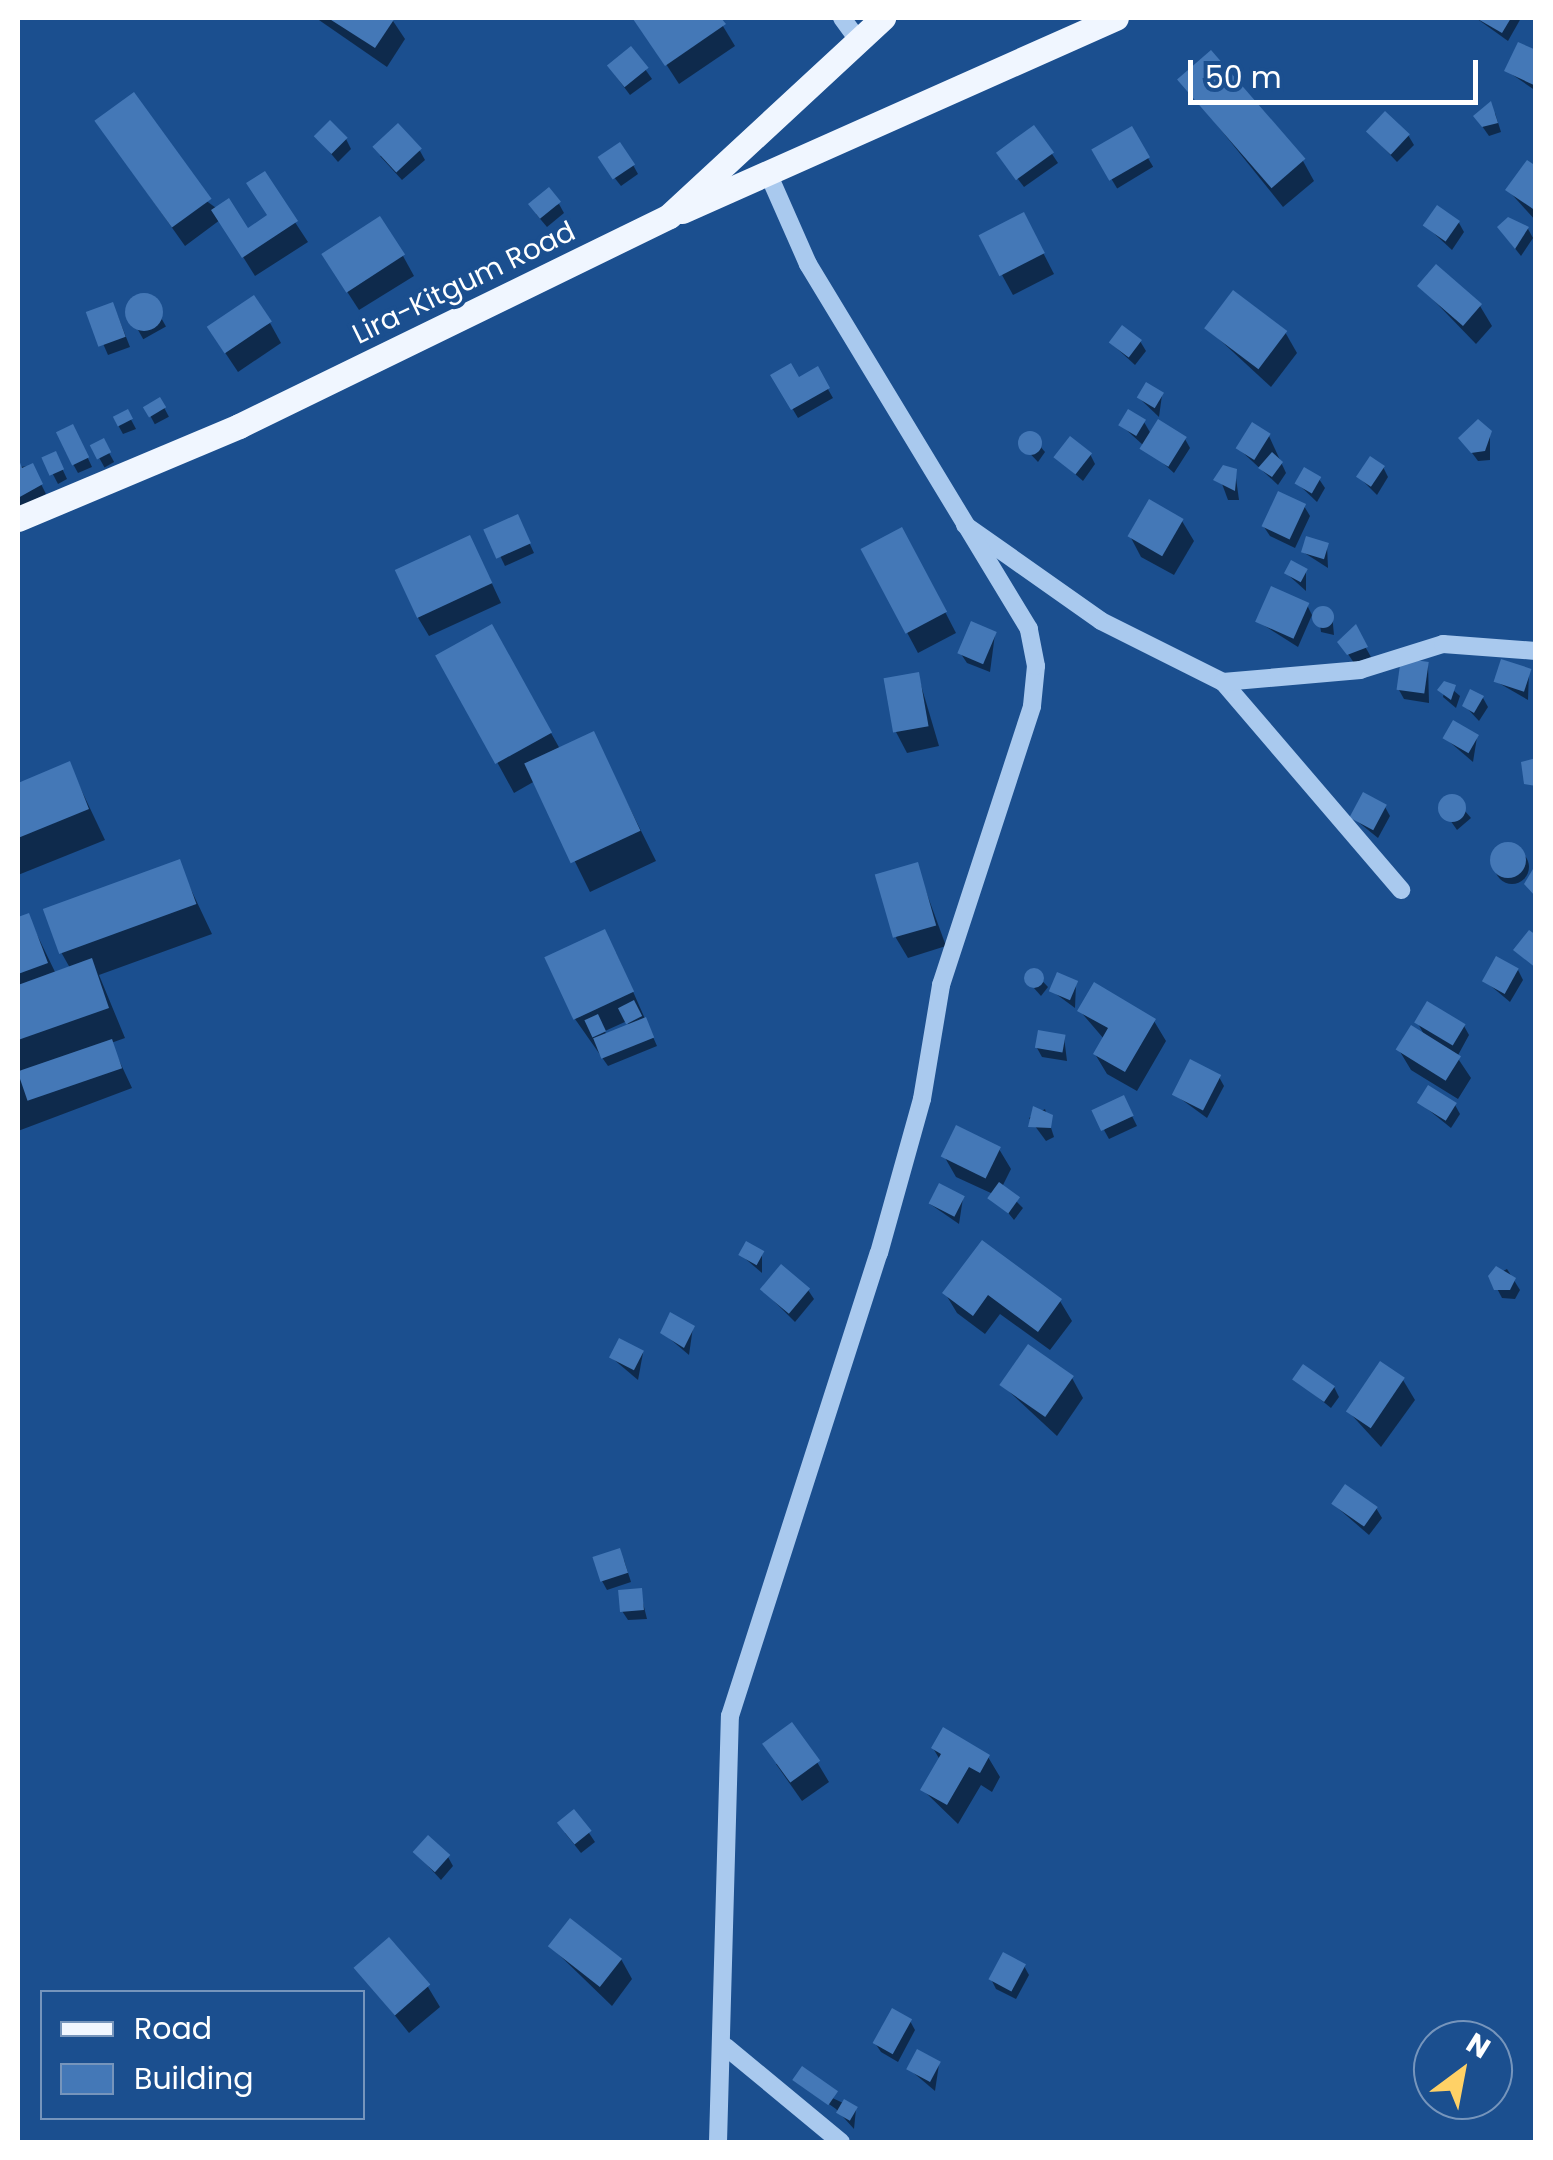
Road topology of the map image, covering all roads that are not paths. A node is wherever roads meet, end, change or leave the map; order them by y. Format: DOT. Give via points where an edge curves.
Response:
graph roads {
  1 [pos="842,18"];
  2 [pos="884,18"];
  3 [pos="1116,18"];
  4 [pos="860,44"];
  5 [pos="770,178"];
  6 [pos="669,216"];
  7 [pos="20,510"];
  8 [pos="960,522"];
  9 [pos="1536,651"];
  10 [pos="1223,682"];
  11 [pos="1401,890"];
  12 [pos="726,2047"];
  13 [pos="718,2142"];
  14 [pos="841,2142"];
  1 -- 4 [label="street"];
  2 -- 4 [label="main road, Lira-Kitgum Road"];
  3 -- 5 [label="main road"];
  4 -- 6 [label="main road, Lira-Kitgum Road"];
  5 -- 6 [label="main road"];
  5 -- 8 [label="street" via="808,264"];
  6 -- 7 [label="main road, Lira-Kitgum Road" via="239,426"];
  8 -- 10 [label="street" via="1101,621"];
  8 -- 12 [label="street" via="1030,629 1032,706 940,985 922,1099 879,1252 730,1716 718,1977"];
  9 -- 10 [label="street" via="1442,644 1360,670"];
  10 -- 11 [label="street"];
  12 -- 13 [label="street"];
  12 -- 14 [label="street"];
}
